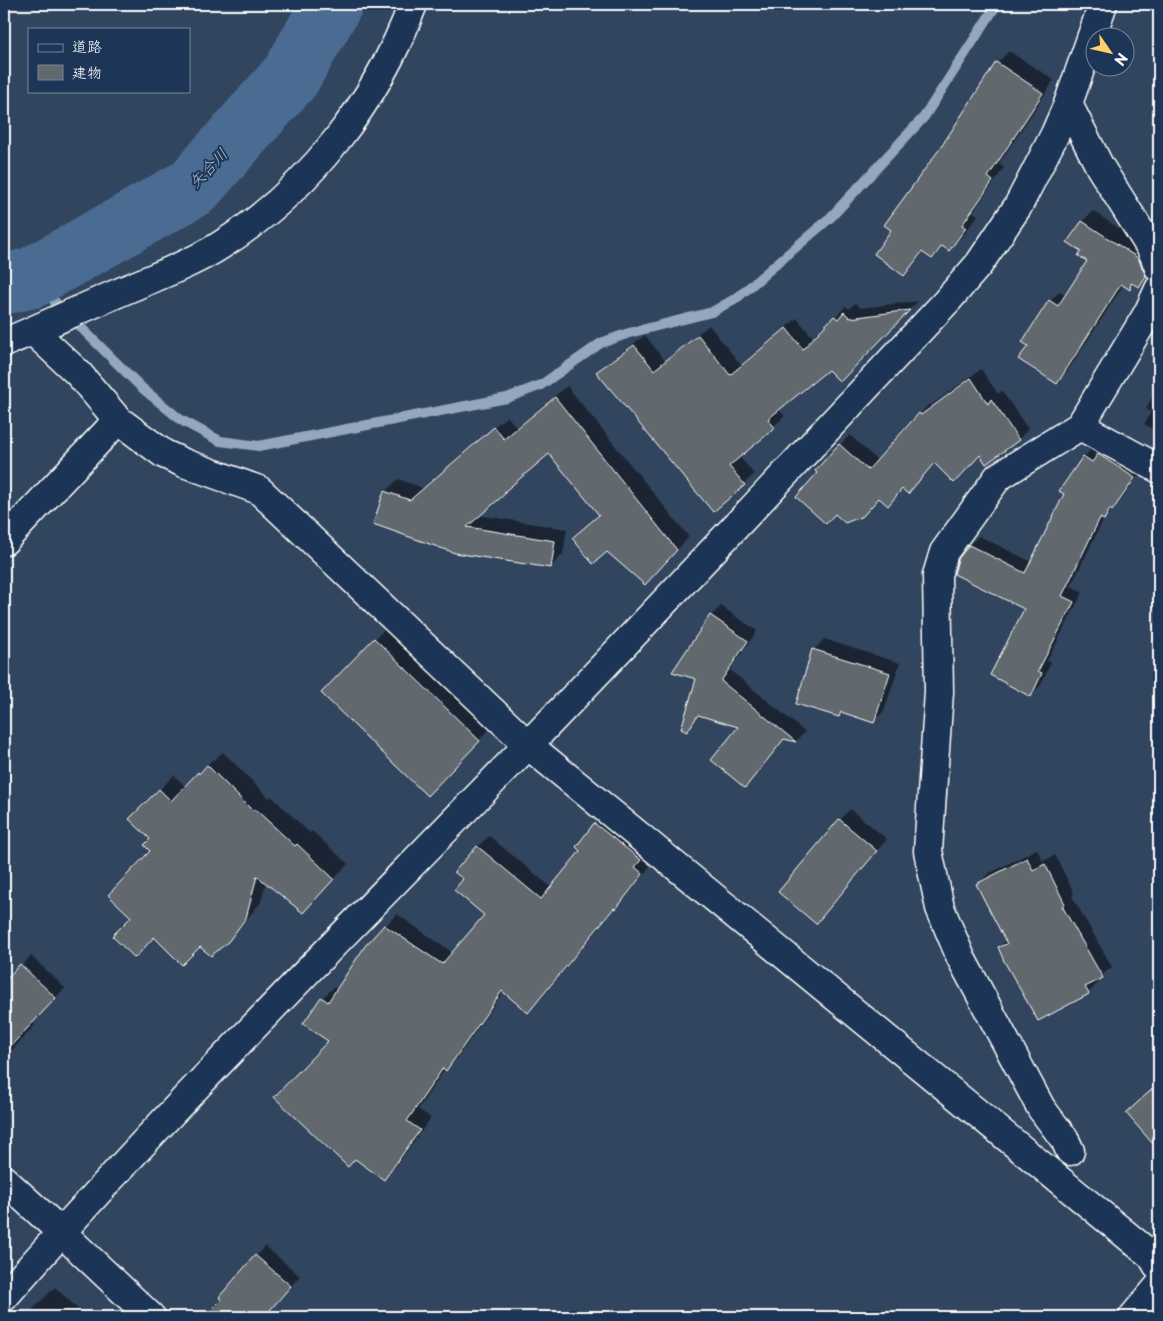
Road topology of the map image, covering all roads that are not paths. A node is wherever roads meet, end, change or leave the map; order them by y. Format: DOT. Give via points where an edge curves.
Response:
graph roads {
  1 [pos="413,4"];
  2 [pos="1103,4"];
  3 [pos="1068,104"];
  4 [pos="1159,268"];
  5 [pos="1159,289"];
  6 [pos="39,327"];
  7 [pos="4,343"];
  8 [pos="118,420"];
  9 [pos="1080,426"];
  10 [pos="1159,469"];
  11 [pos="4,541"];
  12 [pos="528,745"];
  13 [pos="1070,1151"];
  14 [pos="4,1180"];
  15 [pos="61,1232"];
  16 [pos="1159,1268"];
  17 [pos="1159,1286"];
  18 [pos="4,1297"];
  19 [pos="151,1317"];
  20 [pos="1133,1317"];
  1 -- 6 [label="street" via="402,34 372,90 335,143 301,181 263,215 220,246"];
  2 -- 3 [label="street"];
  3 -- 4 [label="street" via="1100,167 1152,250"];
  3 -- 12 [label="street" via="1018,206 979,264"];
  5 -- 9 [label="street"];
  6 -- 7 [label="street"];
  6 -- 8 [label="street"];
  8 -- 11 [label="street"];
  8 -- 12 [label="street" via="164,454 259,490"];
  9 -- 10 [label="street"];
  9 -- 13 [label="street" via="998,477 944,552 937,575 939,692 928,851 940,908 961,958 1041,1108"];
  12 -- 15 [label="street" via="273,1007"];
  12 -- 16 [label="street" via="1152,1256"];
  14 -- 15 [label="street"];
  15 -- 18 [label="street"];
  15 -- 19 [label="street"];
  17 -- 20 [label="street"];
}
